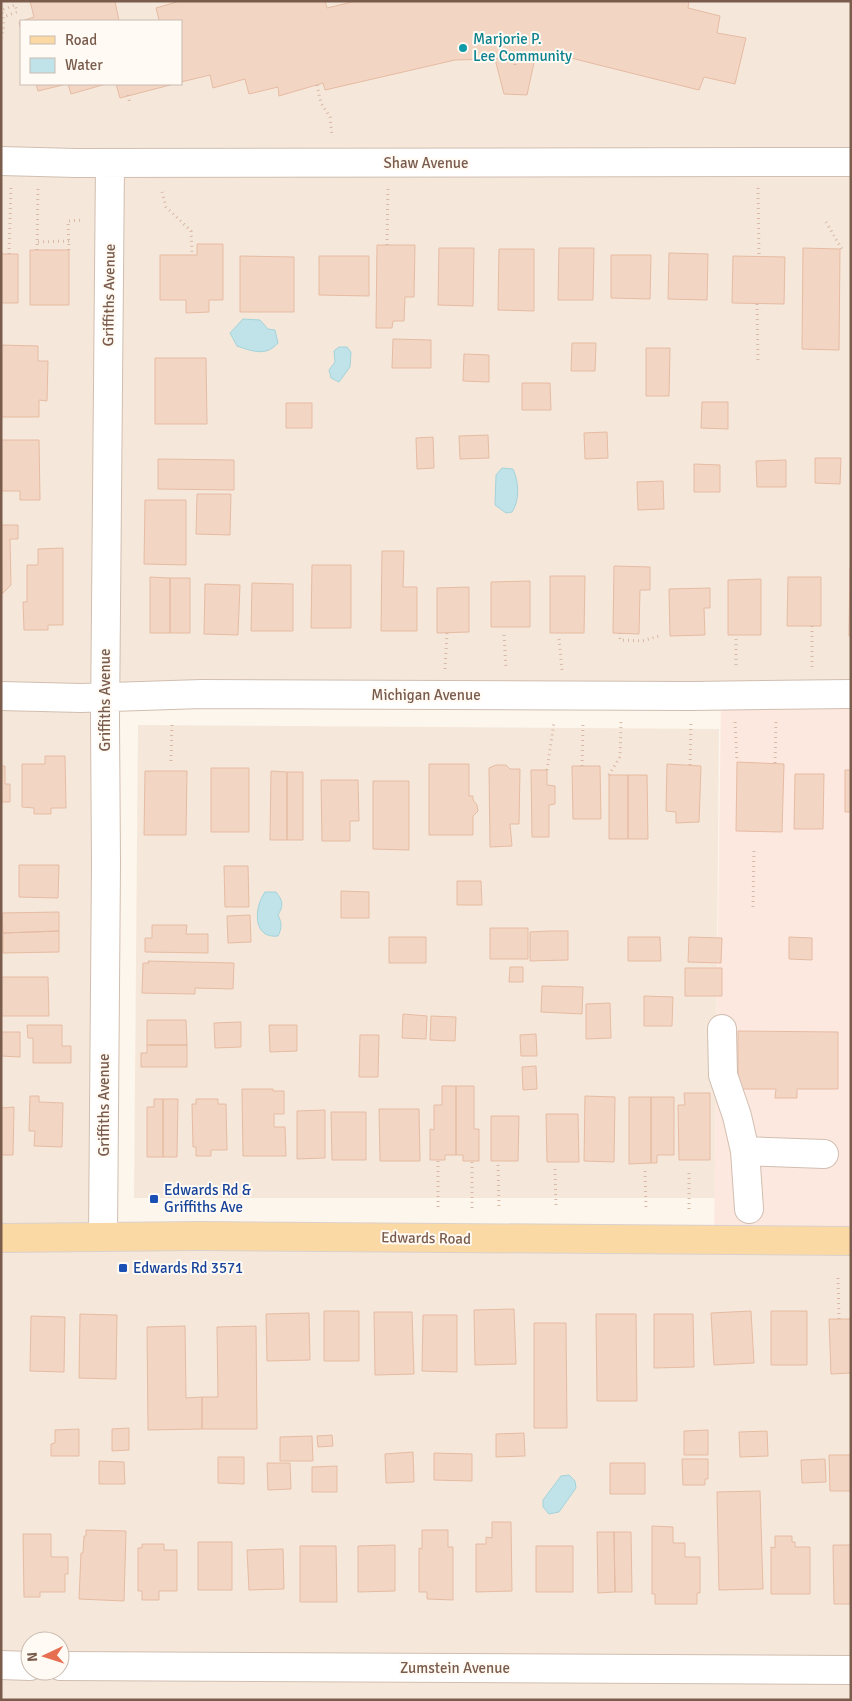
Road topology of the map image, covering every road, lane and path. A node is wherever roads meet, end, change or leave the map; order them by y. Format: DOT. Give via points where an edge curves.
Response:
graph roads {
  1 [pos="15,3"];
  2 [pos="3,17"];
  3 [pos="1,38"];
  4 [pos="515,58"];
  5 [pos="515,68"];
  6 [pos="317,84"];
  7 [pos="128,95"];
  8 [pos="130,104"];
  9 [pos="332,140"];
  10 [pos="5,161"];
  11 [pos="37,161"];
  12 [pos="851,162"];
  13 [pos="110,163"];
  14 [pos="388,187"];
  15 [pos="758,188"];
  16 [pos="162,192"];
  17 [pos="83,220"];
  18 [pos="826,222"];
  19 [pos="69,240"];
  20 [pos="38,242"];
  21 [pos="387,244"];
  22 [pos="37,250"];
  23 [pos="69,250"];
  24 [pos="843,251"];
  25 [pos="192,252"];
  26 [pos="9,254"];
  27 [pos="758,256"];
  28 [pos="757,304"];
  29 [pos="758,361"];
  30 [pos="812,626"];
  31 [pos="447,633"];
  32 [pos="620,633"];
  33 [pos="504,635"];
  34 [pos="659,636"];
  35 [pos="736,639"];
  36 [pos="445,673"];
  37 [pos="736,675"];
  38 [pos="812,675"];
  39 [pos="174,694"];
  40 [pos="777,694"];
  41 [pos="851,694"];
  42 [pos="507,695"];
  43 [pos="1,696"];
  44 [pos="691,696"];
  45 [pos="106,697"];
  46 [pos="621,721"];
  47 [pos="554,722"];
  48 [pos="583,722"];
  49 [pos="735,722"];
  50 [pos="171,761"];
  51 [pos="737,762"];
  52 [pos="775,764"];
  53 [pos="690,765"];
  54 [pos="582,766"];
  55 [pos="547,770"];
  56 [pos="609,775"];
  57 [pos="754,847"];
  58 [pos="753,907"];
  59 [pos="722,1029"];
  60 [pos="745,1150"];
  61 [pos="824,1154"];
  62 [pos="438,1161"];
  63 [pos="472,1161"];
  64 [pos="498,1165"];
  65 [pos="555,1168"];
  66 [pos="689,1170"];
  67 [pos="645,1171"];
  68 [pos="438,1208"];
  69 [pos="472,1208"];
  70 [pos="499,1208"];
  71 [pos="556,1208"];
  72 [pos="646,1209"];
  73 [pos="688,1209"];
  74 [pos="749,1209"];
  75 [pos="103,1237"];
  76 [pos="1,1238"];
  77 [pos="851,1241"];
  78 [pos="838,1278"];
  79 [pos="839,1319"];
  80 [pos="1,1665"];
  81 [pos="20,1666"];
  82 [pos="70,1666"];
  83 [pos="851,1670"];
  1 -- 2 [label="path" via="2,10"];
  1 -- 2 [label="path" via="17,12"];
  2 -- 3 [label="path"];
  4 -- 5 [label="path"];
  6 -- 9 [label="path" via="321,103 330,117"];
  7 -- 8 [label="path"];
  10 -- 11 [label="street, Shaw Avenue"];
  10 -- 26 [label="path" via="11,187"];
  11 -- 13 [label="street, Shaw Avenue"];
  11 -- 20 [label="path"];
  12 -- 13 [label="street, Shaw Avenue"];
  13 -- 45 [label="street, Griffiths Avenue"];
  14 -- 21 [label="path"];
  15 -- 27 [label="path"];
  16 -- 25 [label="path" via="166,207 191,231"];
  17 -- 19 [label="path" via="68,221"];
  18 -- 24 [label="path"];
  19 -- 20 [label="path"];
  19 -- 23 [label="path"];
  20 -- 22 [label="path"];
  28 -- 29 [label="path"];
  30 -- 38 [label="path"];
  31 -- 36 [label="path"];
  32 -- 34 [label="path" via="620,640 642,641"];
  33 -- 42 [label="path"];
  35 -- 37 [label="path"];
  39 -- 42 [label="street, Michigan Avenue"];
  39 -- 45 [label="street, Michigan Avenue"];
  39 -- 50 [label="path"];
  40 -- 41 [label="street, Michigan Avenue"];
  40 -- 44 [label="street, Michigan Avenue"];
  40 -- 52 [label="path"];
  42 -- 44 [label="street, Michigan Avenue"];
  43 -- 45 [label="street, Michigan Avenue"];
  44 -- 53 [label="path"];
  45 -- 75 [label="street, Griffiths Avenue"];
  46 -- 56 [label="path" via="620,757"];
  47 -- 55 [label="path"];
  48 -- 54 [label="path"];
  49 -- 51 [label="path"];
  57 -- 58 [label="path"];
  59 -- 60 [label="street" via="723,1075"];
  60 -- 61 [label="street"];
  60 -- 74 [label="street"];
  62 -- 68 [label="path"];
  63 -- 69 [label="path"];
  64 -- 70 [label="path"];
  65 -- 71 [label="path"];
  66 -- 73 [label="path"];
  67 -- 72 [label="path"];
  75 -- 76 [label="main road, Edwards Road"];
  75 -- 77 [label="main road, Edwards Road"];
  78 -- 79 [label="path"];
  80 -- 81 [label="street"];
  82 -- 83 [label="street, Zumstein Avenue"];
}
